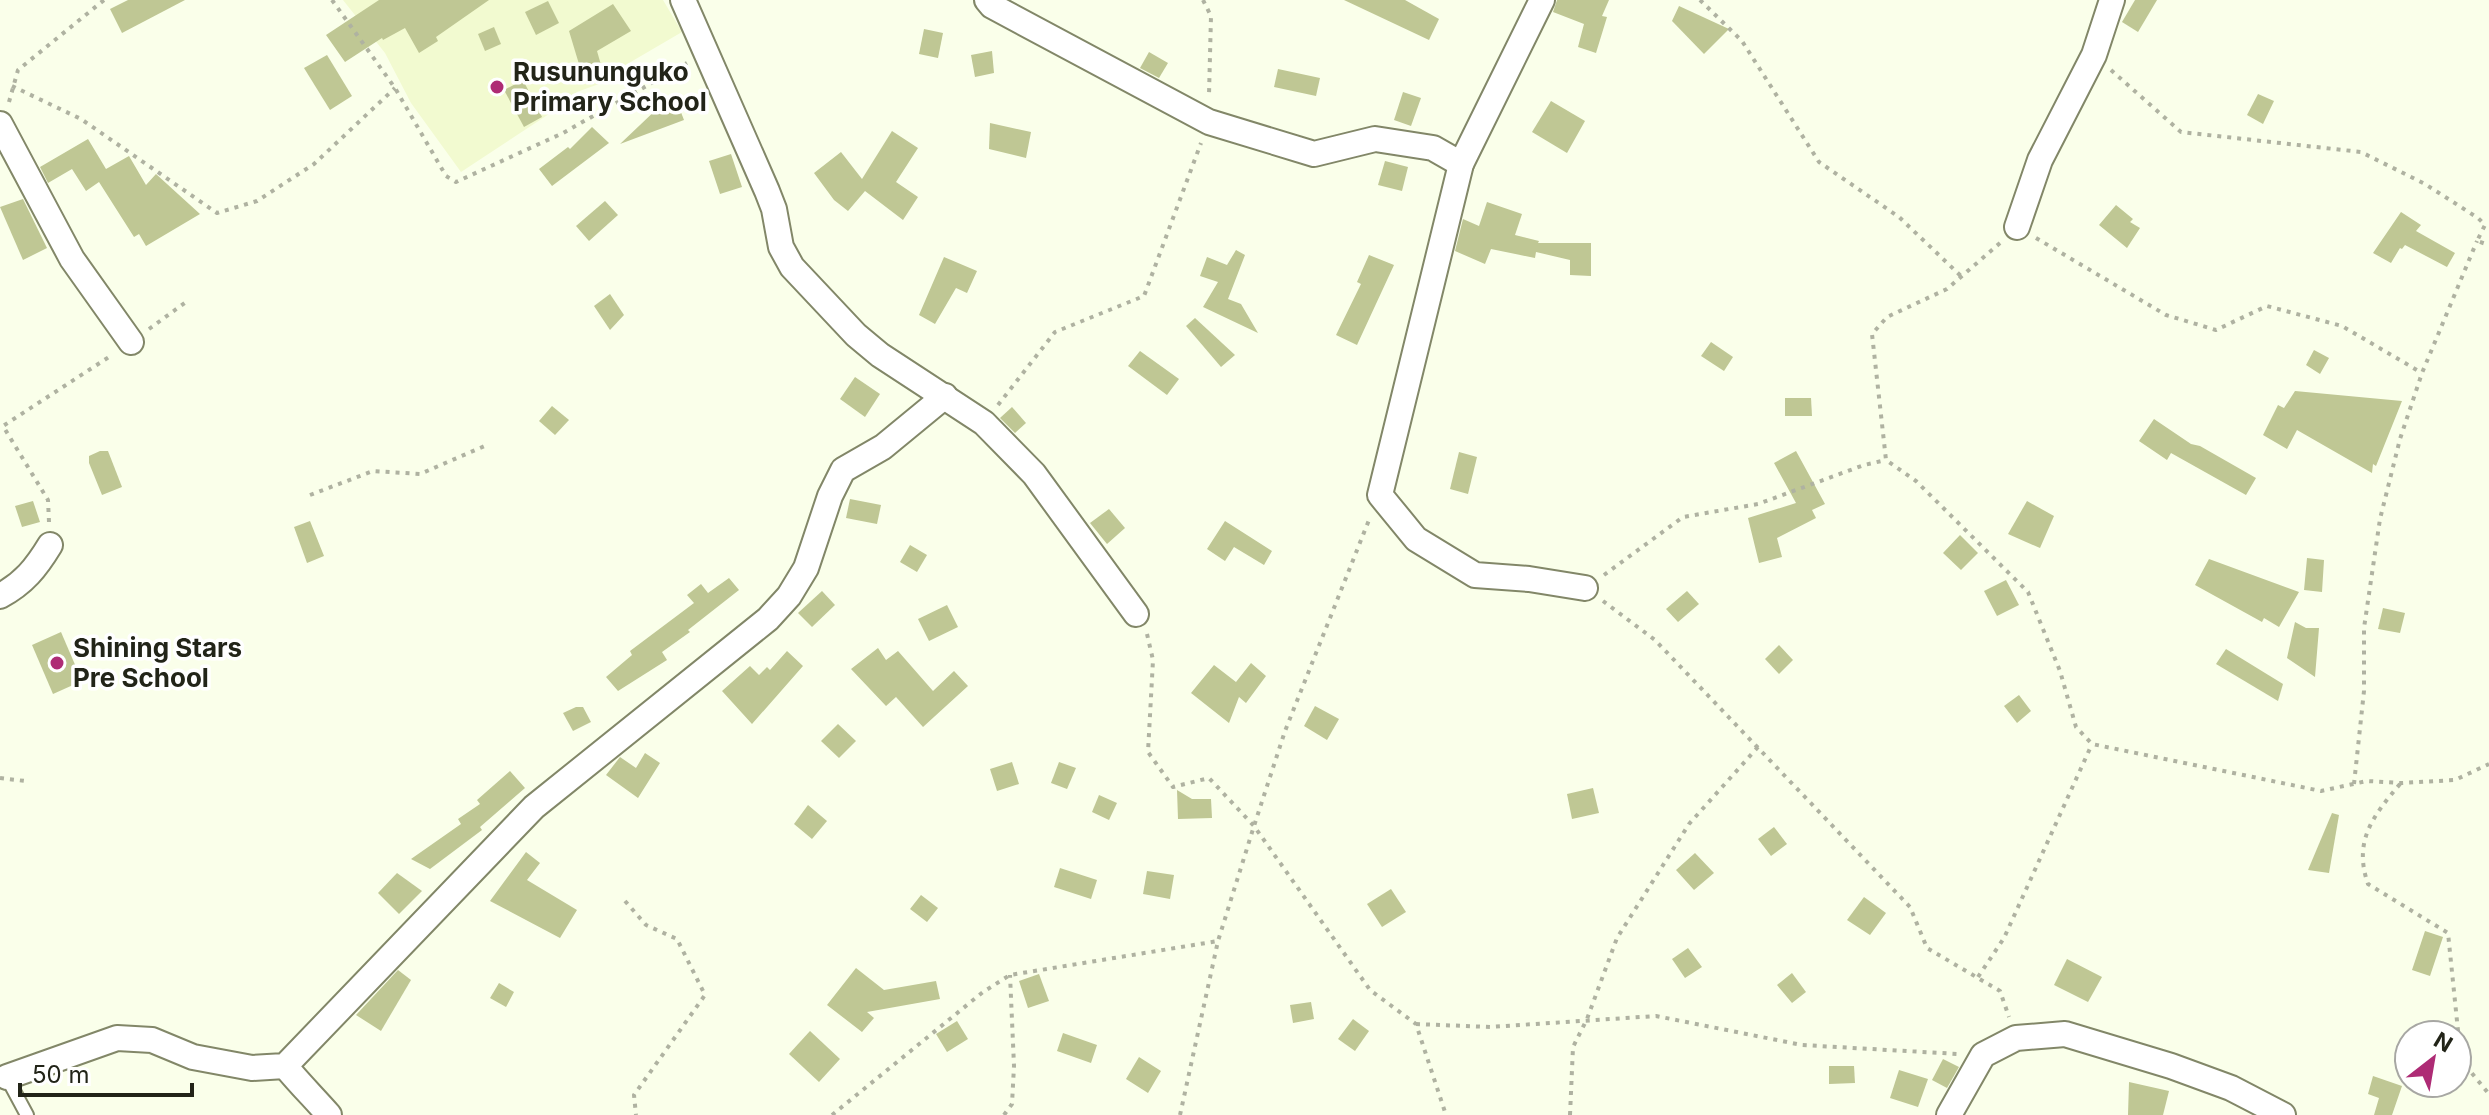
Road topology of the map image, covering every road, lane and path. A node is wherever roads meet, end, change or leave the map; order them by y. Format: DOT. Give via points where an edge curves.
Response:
graph roads {
  1 [pos="104,0"];
  2 [pos="332,0"];
  3 [pos="683,0"];
  4 [pos="987,0"];
  5 [pos="1203,0"];
  6 [pos="1542,0"];
  7 [pos="1700,0"];
  8 [pos="2112,0"];
  9 [pos="707,52"];
  10 [pos="2094,55"];
  11 [pos="12,86"];
  12 [pos="395,88"];
  13 [pos="1209,122"];
  14 [pos="2,126"];
  15 [pos="1461,164"];
  16 [pos="2017,227"];
  17 [pos="2477,241"];
  18 [pos="2489,245"];
  19 [pos="1962,277"];
  20 [pos="186,302"];
  21 [pos="131,342"];
  22 [pos="2422,373"];
  23 [pos="945,396"];
  24 [pos="984,423"];
  25 [pos="487,445"];
  26 [pos="1886,460"];
  27 [pos="310,495"];
  28 [pos="1380,495"];
  29 [pos="50,545"];
  30 [pos="1585,588"];
  31 [pos="0,596"];
  32 [pos="1136,614"];
  33 [pos="2092,744"];
  34 [pos="1758,747"];
  35 [pos="2489,764"];
  36 [pos="0,778"];
  37 [pos="25,781"];
  38 [pos="2401,783"];
  39 [pos="2354,784"];
  40 [pos="1254,826"];
  41 [pos="625,901"];
  42 [pos="1218,941"];
  43 [pos="1010,975"];
  44 [pos="1978,977"];
  45 [pos="1587,1019"];
  46 [pos="1416,1024"];
  47 [pos="2016,1038"];
  48 [pos="1983,1055"];
  49 [pos="285,1066"];
  50 [pos="4,1073"];
  51 [pos="2489,1094"];
  52 [pos="27,1115"];
  53 [pos="329,1115"];
  54 [pos="636,1115"];
  55 [pos="832,1115"];
  56 [pos="1004,1115"];
  57 [pos="1180,1115"];
  58 [pos="1446,1115"];
  59 [pos="1570,1115"];
  60 [pos="1949,1115"];
  61 [pos="2283,1115"];
  1 -- 11 [label="path" via="18,70"];
  2 -- 12 [label="path"];
  3 -- 9 [label="street"];
  4 -- 13 [label="street"];
  5 -- 13 [label="path" via="1211,16"];
  6 -- 15 [label="street"];
  7 -- 19 [label="path" via="1742,41 1819,162 1899,217"];
  8 -- 10 [label="street"];
  9 -- 12 [label="path" via="563,133 456,182 446,176"];
  9 -- 23 [label="street" via="774,209 785,257 856,335"];
  10 -- 16 [label="street" via="2040,160"];
  10 -- 17 [label="path" via="2181,132 2361,152 2478,218 2485,225"];
  11 -- 12 [label="path" via="81,119 217,213 257,201 314,164"];
  11 -- 14 [label="path"];
  13 -- 15 [label="street" via="1314,154 1375,139 1433,148"];
  13 -- 24 [label="path" via="1144,296 1055,332"];
  14 -- 21 [label="street" via="72,259"];
  15 -- 28 [label="street"];
  16 -- 19 [label="path"];
  16 -- 22 [label="path" via="2166,315 2216,330 2267,306 2342,326"];
  17 -- 18 [label="path"];
  17 -- 22 [label="path"];
  19 -- 26 [label="path" via="1887,317 1872,334"];
  20 -- 21 [label="path"];
  21 -- 29 [label="path" via="3,426 48,500"];
  22 -- 39 [label="path" via="2380,519 2364,628 2364,691"];
  23 -- 24 [label="street"];
  23 -- 49 [label="street" via="883,447 843,470 806,568 768,619 534,807"];
  24 -- 32 [label="street" via="1034,474"];
  25 -- 27 [label="path" via="420,474 373,471"];
  26 -- 30 [label="path" via="1758,504 1683,517"];
  26 -- 33 [label="path" via="1916,481 2028,592 2076,727"];
  28 -- 30 [label="street" via="1416,539 1475,575"];
  28 -- 40 [label="path" via="1285,731"];
  29 -- 31 [label="street" via="20,586"];
  30 -- 34 [label="path" via="1655,640"];
  32 -- 40 [label="path" via="1153,660 1148,752 1173,787 1209,778"];
  33 -- 39 [label="path" via="2321,791"];
  33 -- 44 [label="path" via="2004,938"];
  34 -- 44 [label="path" via="1910,907 1927,948"];
  34 -- 45 [label="path" via="1689,824 1655,877 1617,938"];
  35 -- 38 [label="path" via="2455,780"];
  36 -- 37 [label="path"];
  38 -- 39 [label="path"];
  38 -- 51 [label="path" via="2365,833 2363,870 2368,884 2448,933 2461,1060"];
  40 -- 42 [label="path"];
  40 -- 46 [label="path" via="1370,990"];
  41 -- 54 [label="path" via="646,925 677,939 705,995 634,1095"];
  42 -- 43 [label="path"];
  42 -- 57 [label="path"];
  43 -- 55 [label="path"];
  43 -- 56 [label="path" via="1014,1066 1012,1104"];
  44 -- 47 [label="path" via="2000,991"];
  45 -- 46 [label="path" via="1490,1027"];
  45 -- 48 [label="path" via="1656,1016 1802,1045"];
  45 -- 59 [label="path" via="1573,1047"];
  46 -- 58 [label="path"];
  47 -- 48 [label="street"];
  47 -- 61 [label="street" via="2065,1034 2115,1047 2231,1088"];
  48 -- 60 [label="street"];
  49 -- 50 [label="street" via="252,1068 193,1057 152,1040 117,1038"];
  49 -- 53 [label="street"];
  50 -- 52 [label="lane"];
}
